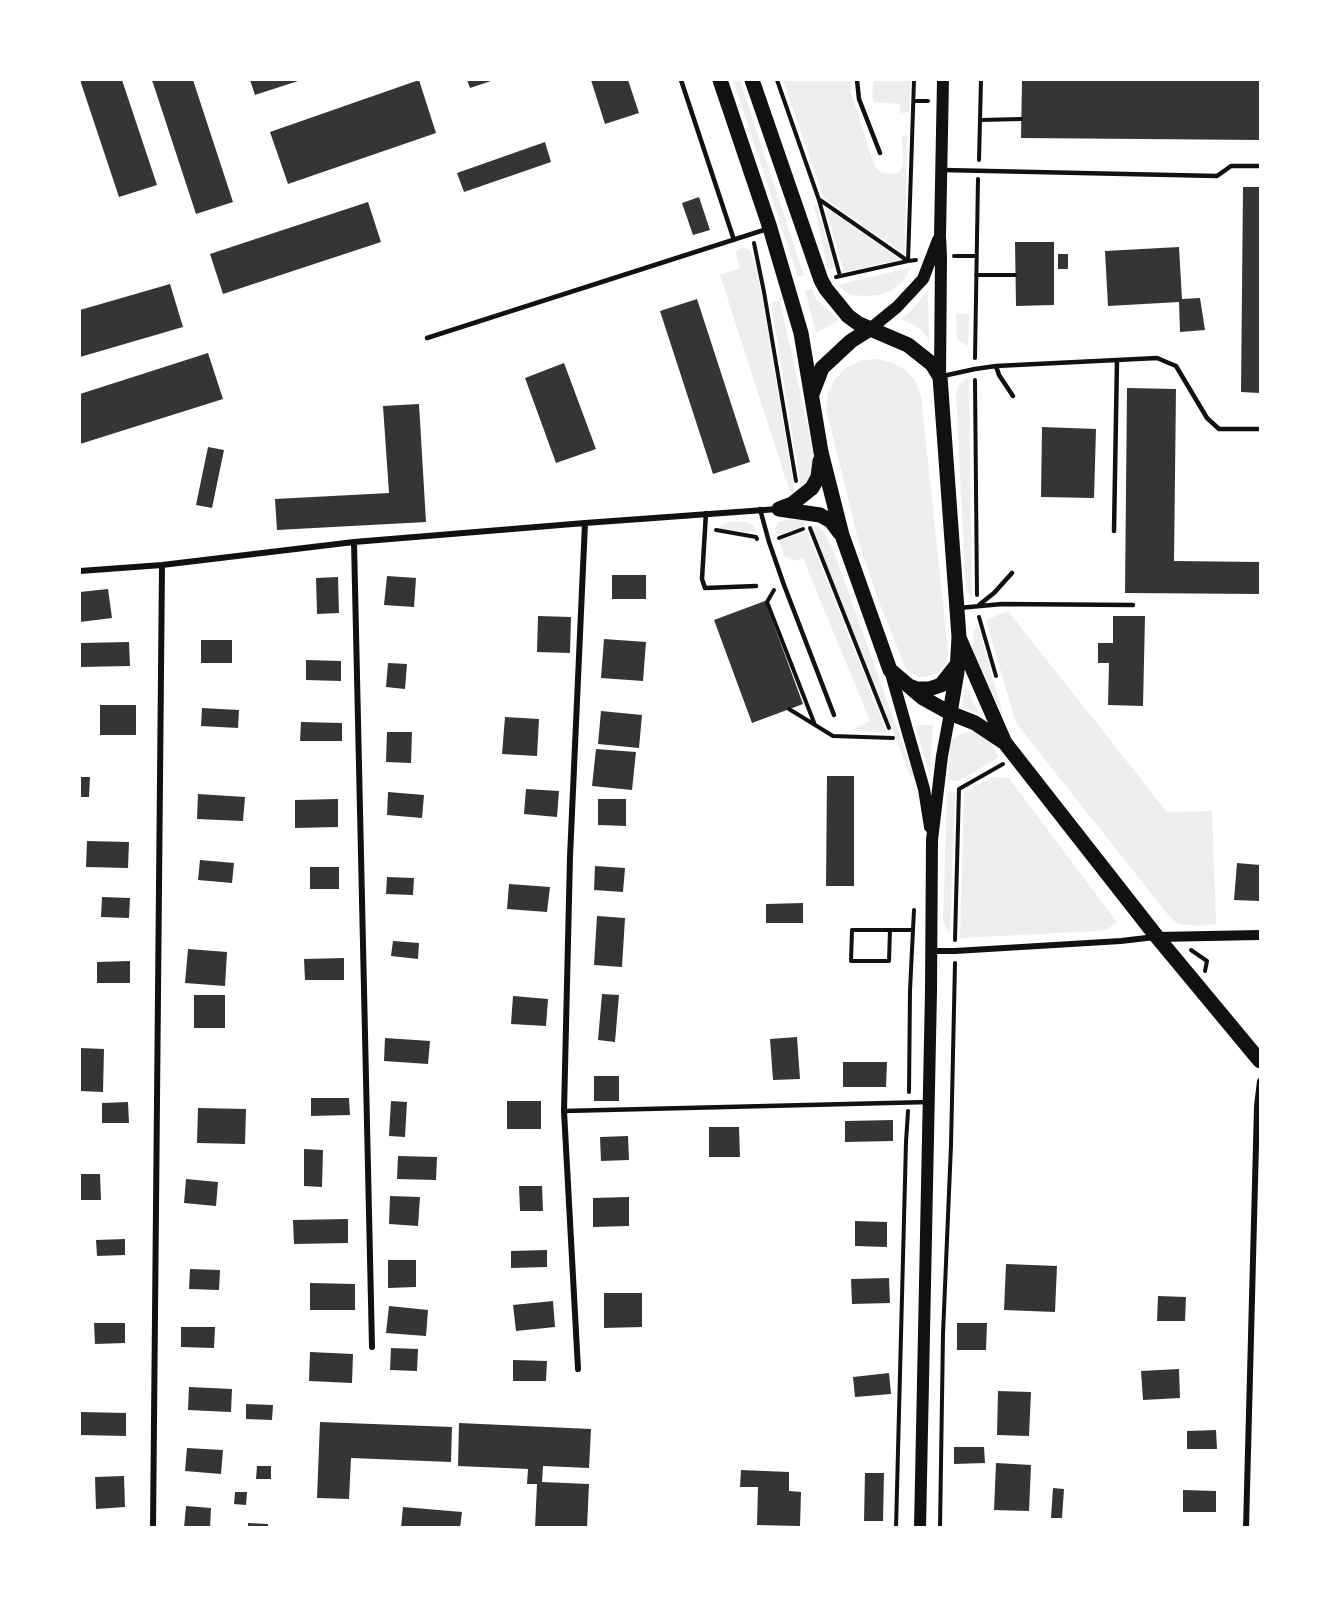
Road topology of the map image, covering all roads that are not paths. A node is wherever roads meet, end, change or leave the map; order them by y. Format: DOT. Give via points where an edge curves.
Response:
graph roads {
  1 [pos="681,80"];
  2 [pos="720,80"];
  3 [pos="752,80"];
  4 [pos="857,80"];
  5 [pos="943,80"];
  6 [pos="880,153"];
  7 [pos="1260,166"];
  8 [pos="941,170"];
  9 [pos="770,228"];
  10 [pos="734,240"];
  11 [pos="936,257"];
  12 [pos="870,329"];
  13 [pos="428,338"];
  14 [pos="1117,360"];
  15 [pos="996,366"];
  16 [pos="940,377"];
  17 [pos="812,395"];
  18 [pos="1013,396"];
  19 [pos="1260,429"];
  20 [pos="821,452"];
  21 [pos="760,509"];
  22 [pos="778,509"];
  23 [pos="706,513"];
  24 [pos="585,523"];
  25 [pos="1114,531"];
  26 [pos="842,535"];
  27 [pos="354,542"];
  28 [pos="162,565"];
  29 [pos="80,571"];
  30 [pos="1012,573"];
  31 [pos="756,586"];
  32 [pos="1133,604"];
  33 [pos="977,606"];
  34 [pos="956,608"];
  35 [pos="959,637"];
  36 [pos="957,664"];
  37 [pos="890,670"];
  38 [pos="907,686"];
  39 [pos="950,713"];
  40 [pos="834,715"];
  41 [pos="1005,743"];
  42 [pos="932,840"];
  43 [pos="1260,935"];
  44 [pos="1157,937"];
  45 [pos="931,951"];
  46 [pos="1260,1061"];
  47 [pos="1260,1081"];
  48 [pos="929,1102"];
  49 [pos="564,1111"];
  50 [pos="372,1347"];
  51 [pos="578,1369"];
  52 [pos="153,1527"];
  53 [pos="920,1527"];
  54 [pos="1246,1527"];
  1 -- 10 [label="lane"];
  2 -- 9 [label="main road"];
  3 -- 12 [label="main road" via="821,280 848,316"];
  4 -- 6 [label="lane" via="859,99"];
  5 -- 8 [label="main road"];
  7 -- 8 [label="lane" via="1231,166 1217,176"];
  8 -- 11 [label="main road"];
  9 -- 10 [label="lane"];
  9 -- 17 [label="main road" via="801,333"];
  10 -- 13 [label="lane"];
  11 -- 12 [label="main road" via="923,279"];
  11 -- 16 [label="main road"];
  12 -- 16 [label="main road" via="908,345 932,364"];
  12 -- 17 [label="main road" via="822,368"];
  14 -- 15 [label="lane"];
  14 -- 19 [label="lane" via="1157,358 1176,366 1219,429"];
  14 -- 25 [label="lane"];
  15 -- 16 [label="lane"];
  15 -- 18 [label="lane"];
  16 -- 34 [label="main road"];
  17 -- 20 [label="main road"];
  20 -- 22 [label="main road" via="818,477 812,488 792,504"];
  20 -- 26 [label="main road"];
  21 -- 22 [label="street"];
  21 -- 23 [label="street"];
  21 -- 40 [label="lane" via="784,585"];
  22 -- 26 [label="main road" via="820,515"];
  23 -- 24 [label="street"];
  23 -- 31 [label="lane" via="702,579 705,588"];
  24 -- 27 [label="street"];
  24 -- 49 [label="street" via="570,857"];
  26 -- 37 [label="main road"];
  27 -- 28 [label="street"];
  27 -- 50 [label="street"];
  28 -- 29 [label="street"];
  28 -- 52 [label="street"];
  30 -- 33 [label="lane"];
  32 -- 33 [label="lane"];
  33 -- 34 [label="lane"];
  34 -- 35 [label="main road"];
  35 -- 36 [label="main road"];
  35 -- 41 [label="main road"];
  36 -- 38 [label="main road" via="941,685 929,689"];
  36 -- 39 [label="main road"];
  37 -- 38 [label="main road"];
  37 -- 42 [label="main road" via="924,789"];
  38 -- 39 [label="main road"];
  39 -- 41 [label="main road" via="975,723"];
  39 -- 42 [label="main road"];
  41 -- 44 [label="main road"];
  42 -- 45 [label="main road"];
  43 -- 44 [label="street"];
  44 -- 45 [label="street"];
  44 -- 46 [label="main road"];
  45 -- 48 [label="main road"];
  47 -- 54 [label="street"];
  48 -- 49 [label="lane"];
  48 -- 53 [label="main road"];
  49 -- 51 [label="street"];
}
